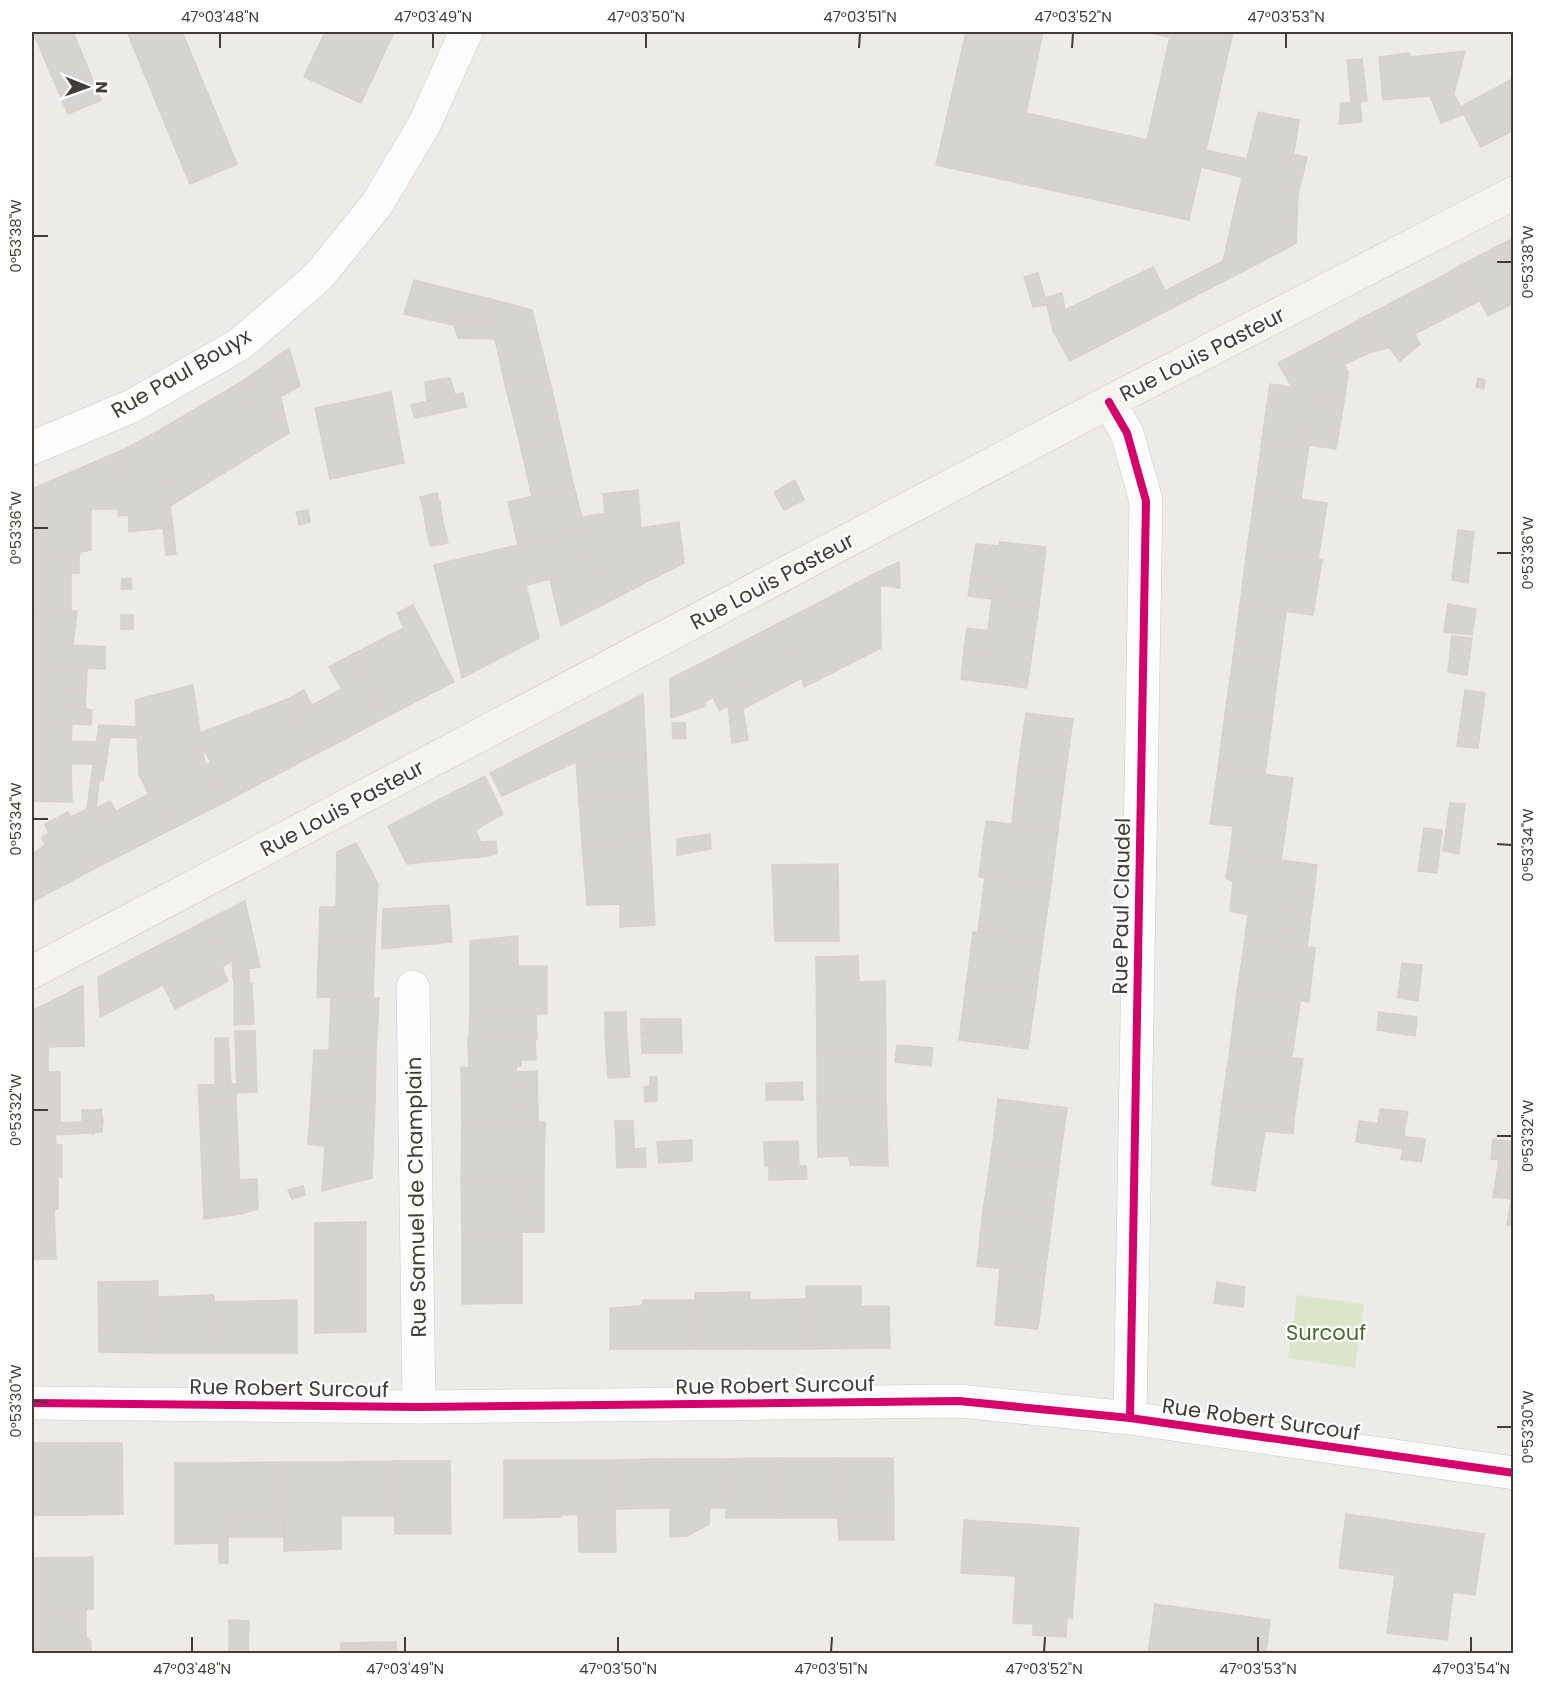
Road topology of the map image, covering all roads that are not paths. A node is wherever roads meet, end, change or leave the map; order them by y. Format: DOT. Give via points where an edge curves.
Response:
graph roads {
  1 [pos="466,32"];
  2 [pos="1514,193"];
  3 [pos="1109,402"];
  4 [pos="32,448"];
  5 [pos="32,972"];
  6 [pos="413,987"];
  7 [pos="32,1403"];
  8 [pos="419,1407"];
  9 [pos="1130,1418"];
  10 [pos="1514,1473"];
  1 -- 4 [label="street, Rue Paul Bouyx" via="424,125 377,204 318,277 240,344 132,406"];
  2 -- 3 [label="main road, Rue Louis Pasteur"];
  3 -- 5 [label="main road, Rue Louis Pasteur"];
  3 -- 9 [label="street, Rue Paul Claudel" via="1127,433 1146,501"];
  6 -- 8 [label="street, Rue Samuel de Champlain"];
  7 -- 8 [label="street, Rue Robert Surcouf"];
  8 -- 9 [label="street, Rue Robert Surcouf" via="959,1401"];
  9 -- 10 [label="street, Rue Robert Surcouf"];
}
